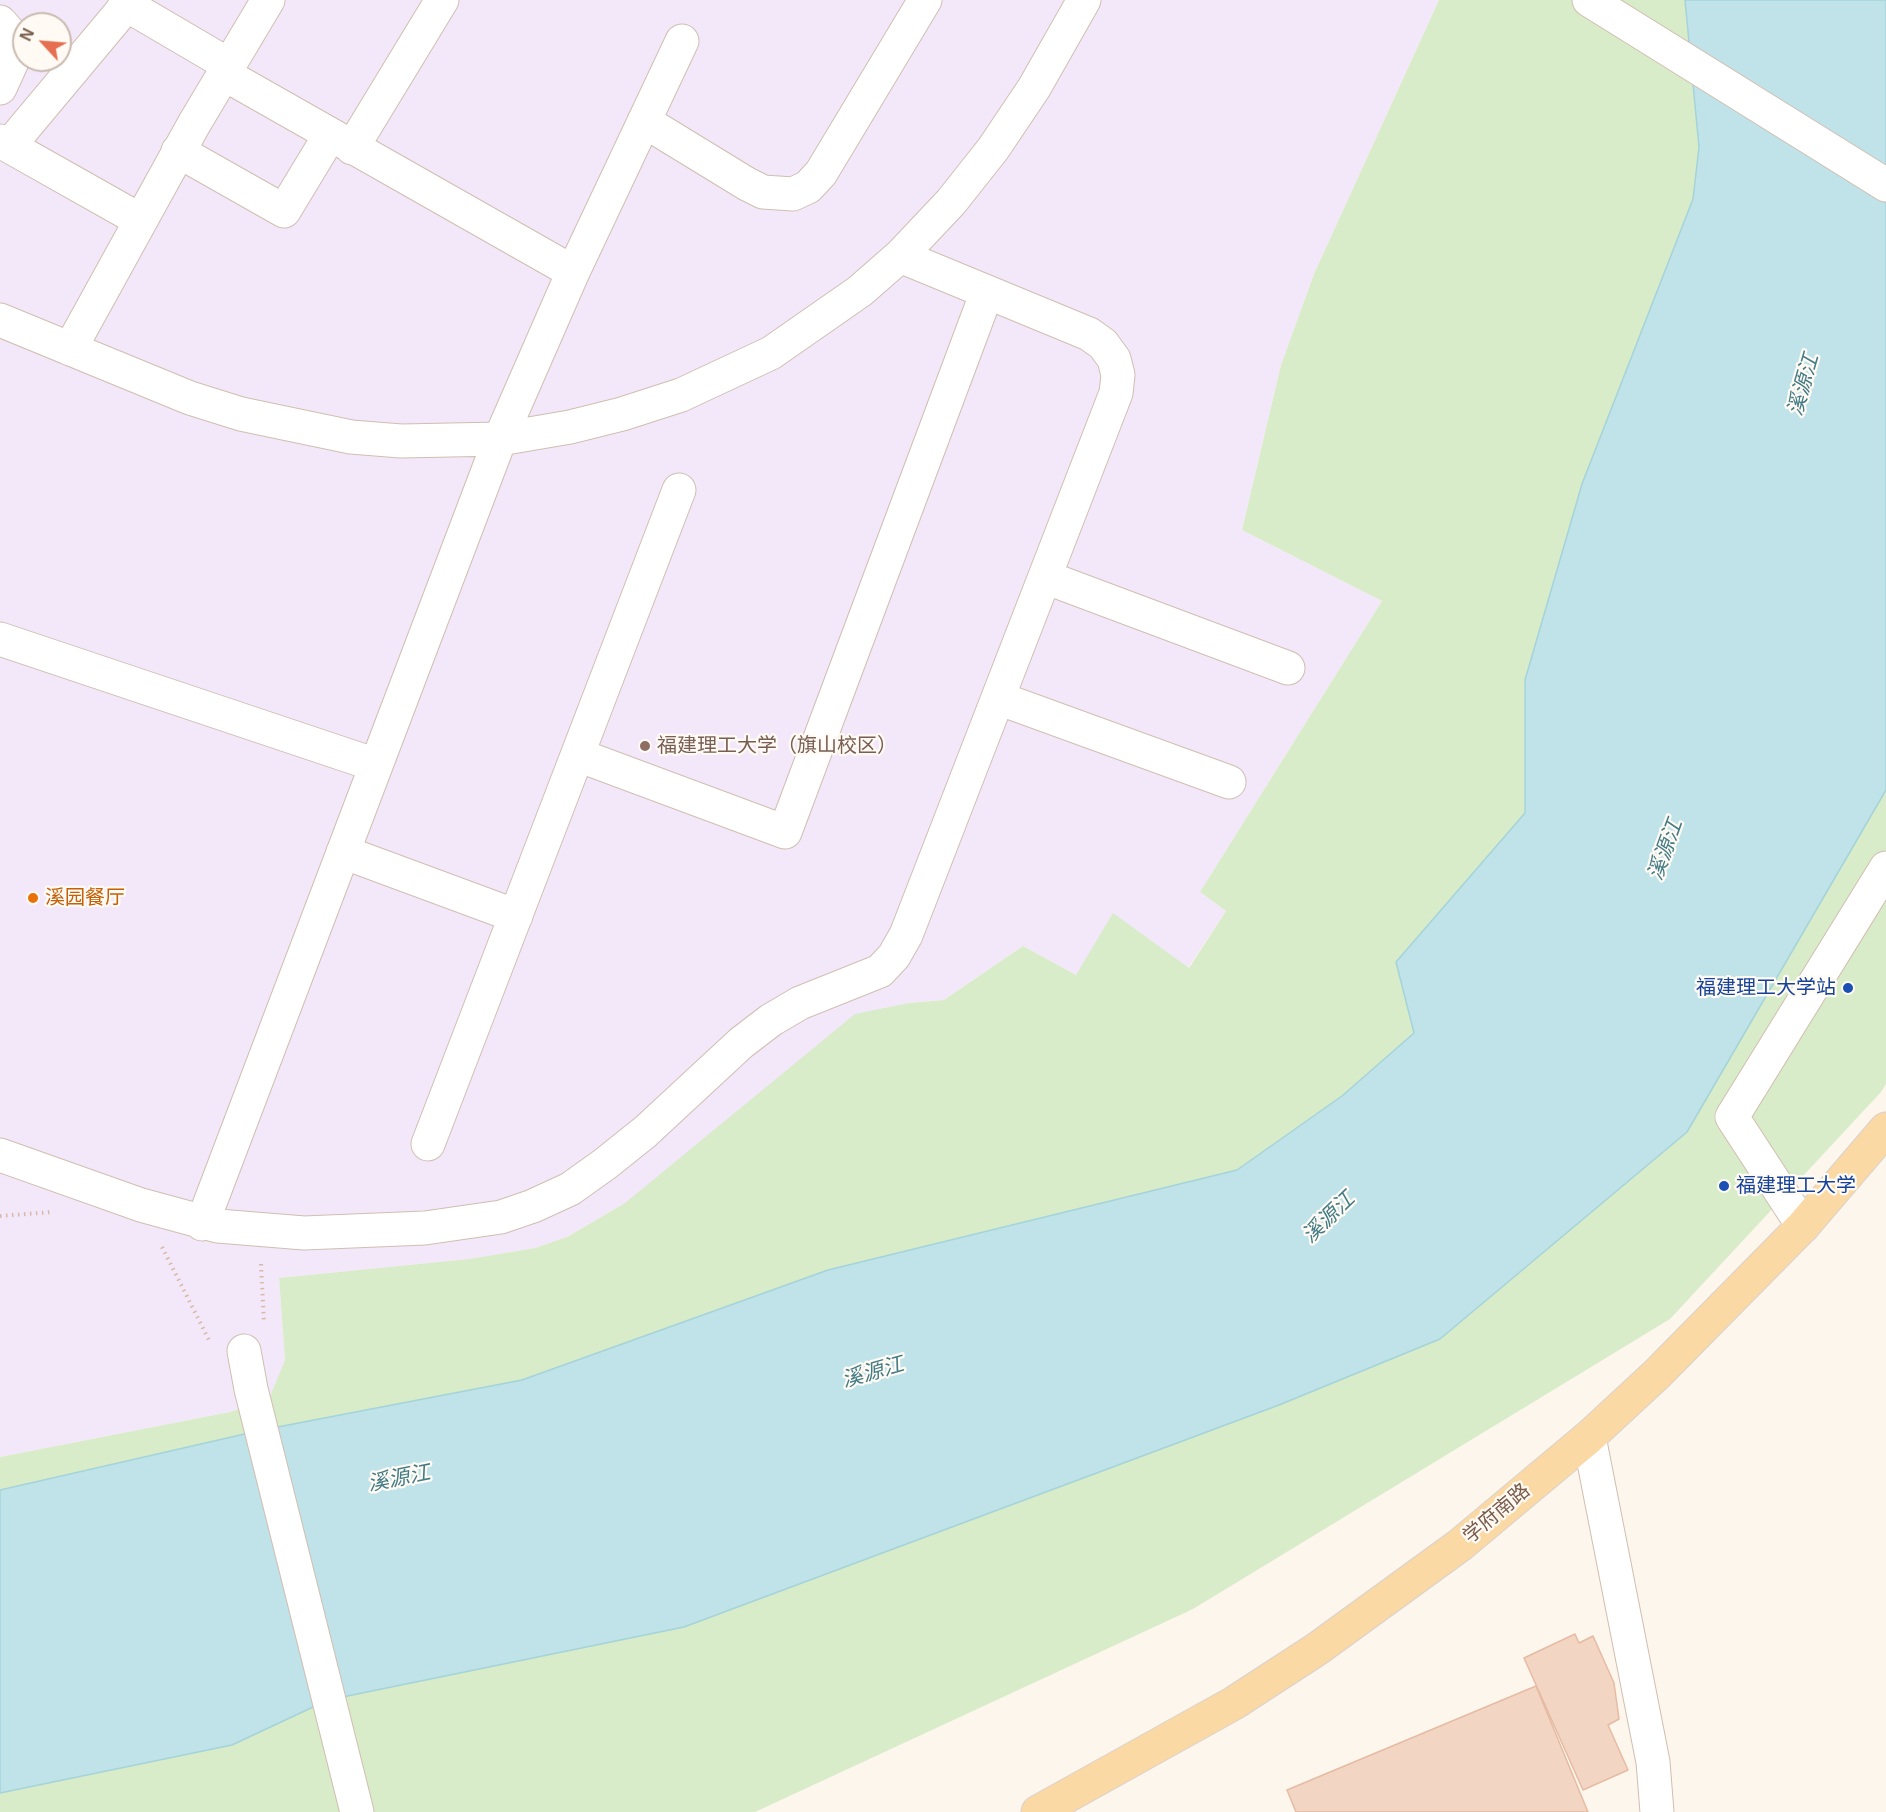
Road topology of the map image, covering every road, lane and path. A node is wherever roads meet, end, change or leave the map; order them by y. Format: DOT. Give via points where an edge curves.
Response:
graph roads {
  1 [pos="268,0"];
  2 [pos="442,0"];
  3 [pos="926,0"];
  4 [pos="1084,0"];
  5 [pos="127,2"];
  6 [pos="1594,3"];
  7 [pos="0,22"];
  8 [pos="682,41"];
  9 [pos="226,70"];
  10 [pos="0,88"];
  11 [pos="644,121"];
  12 [pos="341,141"];
  13 [pos="4,143"];
  14 [pos="178,151"];
  15 [pos="1886,186"];
  16 [pos="140,220"];
  17 [pos="900,256"];
  18 [pos="573,272"];
  19 [pos="987,292"];
  20 [pos="0,320"];
  21 [pos="70,349"];
  22 [pos="500,439"];
  23 [pos="679,490"];
  24 [pos="1045,578"];
  25 [pos="0,639"];
  26 [pos="1288,668"];
  27 [pos="998,698"];
  28 [pos="578,755"];
  29 [pos="376,765"];
  30 [pos="1228,782"];
  31 [pos="343,852"];
  32 [pos="1886,868"];
  33 [pos="516,916"];
  34 [pos="1886,1129"];
  35 [pos="428,1144"];
  36 [pos="0,1155"];
  37 [pos="141,1205"];
  38 [pos="202,1224"];
  39 [pos="1803,1226"];
  40 [pos="260,1231"];
  41 [pos="244,1351"];
  42 [pos="1589,1437"];
  43 [pos="357,1812"];
  44 [pos="1038,1812"];
  45 [pos="1657,1812"];
  1 -- 9 [label="street"];
  2 -- 12 [label="street"];
  3 -- 11 [label="street" via="821,173 808,187 793,194 762,192"];
  4 -- 17 [label="street" via="1034,88 993,149 951,202"];
  5 -- 9 [label="street"];
  5 -- 13 [label="street"];
  6 -- 15 [label="street"];
  7 -- 10 [label="street" via="15,39 16,53"];
  8 -- 11 [label="street"];
  9 -- 12 [label="street"];
  9 -- 14 [label="street"];
  11 -- 18 [label="street"];
  12 -- 14 [label="street" via="284,211"];
  12 -- 18 [label="street"];
  13 -- 16 [label="street"];
  14 -- 16 [label="street"];
  16 -- 21 [label="street"];
  17 -- 19 [label="street"];
  17 -- 22 [label="street" via="820,322 732,373 622,414"];
  18 -- 22 [label="street"];
  19 -- 24 [label="street" via="1089,334 1103,344 1118,375 1116,393"];
  19 -- 28 [label="street" via="785,832"];
  20 -- 21 [label="street"];
  21 -- 22 [label="street" via="190,398 301,428 401,441"];
  22 -- 29 [label="street"];
  23 -- 28 [label="street"];
  24 -- 26 [label="street"];
  24 -- 27 [label="street"];
  25 -- 29 [label="street"];
  27 -- 30 [label="street"];
  27 -- 40 [label="street" via="906,935 880,971 800,1003 771,1020 605,1164 570,1189 533,1206 501,1217 425,1228"];
  28 -- 33 [label="street"];
  29 -- 31 [label="street"];
  31 -- 33 [label="street"];
  31 -- 38 [label="street"];
  32 -- 39 [label="street" via="1732,1117"];
  33 -- 35 [label="street"];
  34 -- 39 [label="main road, 学府南路"];
  36 -- 37 [label="street"];
  37 -- 38 [label="street"];
  37 -- 41 [label="path" via="214,1351"];
  38 -- 40 [label="street"];
  39 -- 42 [label="main road, 学府南路"];
  40 -- 41 [label="path" via="265,1348"];
  41 -- 43 [label="street"];
  42 -- 44 [label="main road, 学府南路" via="1460,1545 1317,1649 1184,1733"];
  42 -- 45 [label="street" via="1653,1762"];
}
